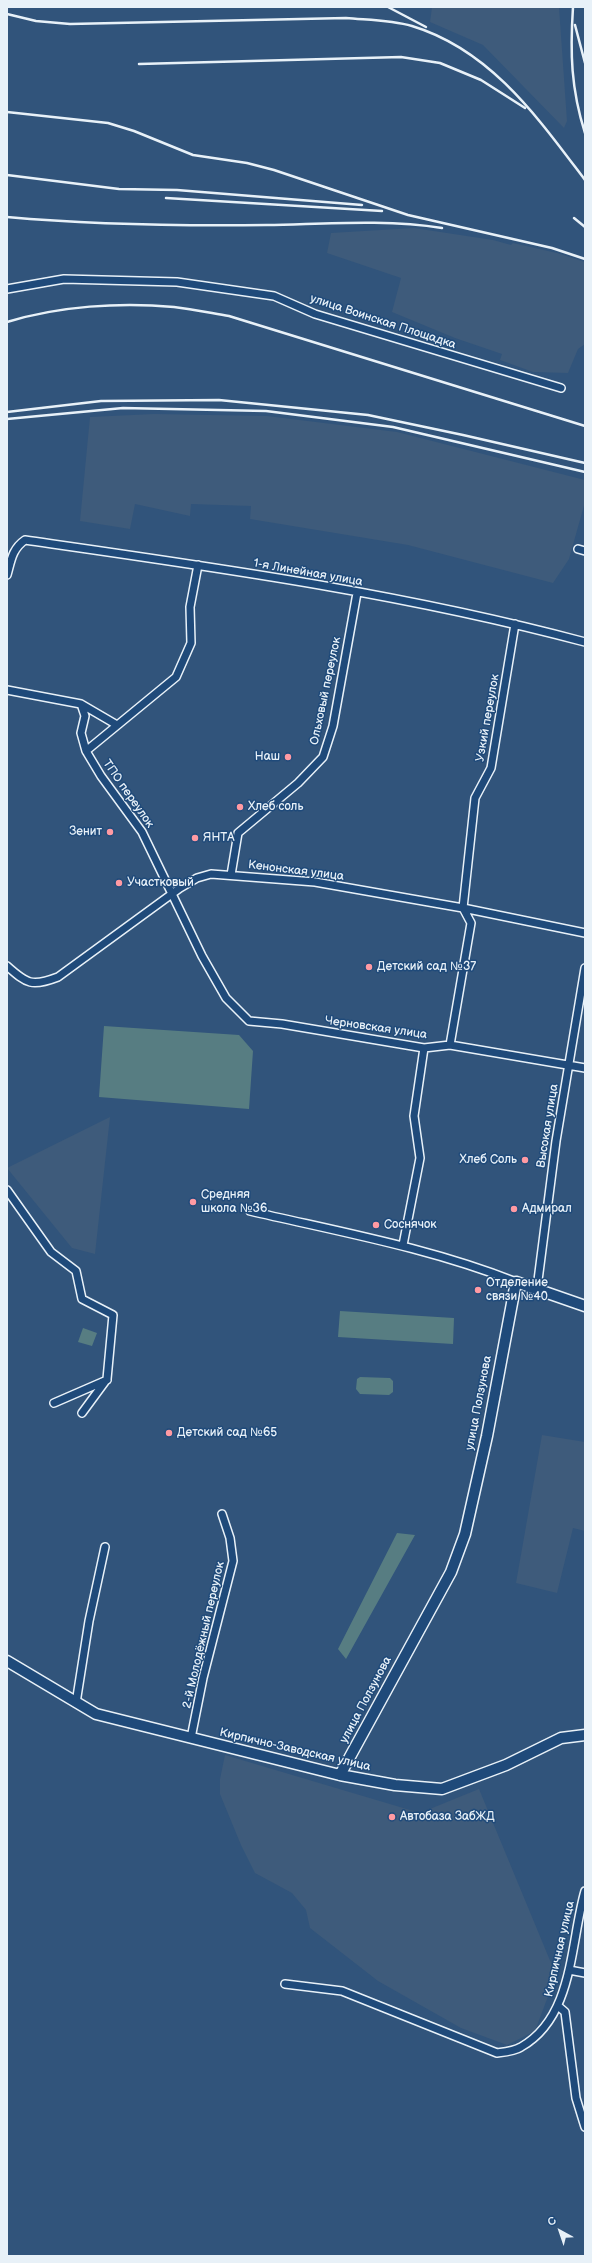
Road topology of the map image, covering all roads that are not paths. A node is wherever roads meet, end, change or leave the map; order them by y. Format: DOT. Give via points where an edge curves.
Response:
graph roads {
  1 [pos="7,289"];
  2 [pos="561,388"];
  3 [pos="198,565"];
  4 [pos="7,575"];
  5 [pos="357,593"];
  6 [pos="515,624"];
  7 [pos="585,642"];
  8 [pos="7,690"];
  9 [pos="81,704"];
  10 [pos="117,725"];
  11 [pos="86,751"];
  12 [pos="231,875"];
  13 [pos="172,893"];
  14 [pos="463,908"];
  15 [pos="585,933"];
  16 [pos="7,966"];
  17 [pos="585,968"];
  18 [pos="282,1024"];
  19 [pos="450,1045"];
  20 [pos="424,1048"];
  21 [pos="569,1064"];
  22 [pos="585,1068"];
  23 [pos="7,1190"];
  24 [pos="250,1211"];
  25 [pos="403,1245"];
  26 [pos="516,1282"];
  27 [pos="537,1288"];
  28 [pos="585,1306"];
  29 [pos="107,1379"];
  30 [pos="54,1403"];
  31 [pos="82,1413"];
  32 [pos="222,1514"];
  33 [pos="105,1547"];
  34 [pos="7,1661"];
  35 [pos="76,1703"];
  36 [pos="585,1735"];
  37 [pos="191,1738"];
  38 [pos="340,1775"];
  39 [pos="585,1891"];
  40 [pos="583,1906"];
  41 [pos="569,1970"];
  42 [pos="585,1973"];
  43 [pos="285,1984"];
  44 [pos="558,2006"];
  45 [pos="585,2127"];
  1 -- 2 [label="street, улица Воинская Площадка" via="64,279 177,282 274,296 315,314"];
  3 -- 4 [label="street, 1-я Линейная улица" via="25,540 12,554"];
  3 -- 5 [label="street, 1-я Линейная улица"];
  3 -- 10 [label="street" via="190,607 191,643 176,677"];
  5 -- 6 [label="street, 1-я Линейная улица"];
  5 -- 12 [label="street, Ольховый переулок" via="333,726 323,757 298,783 238,833"];
  6 -- 7 [label="street, 1-я Линейная улица"];
  6 -- 14 [label="street, Узкий переулок" via="491,768 475,798"];
  8 -- 9 [label="street"];
  9 -- 10 [label="street"];
  9 -- 11 [label="street, ТПО переулок" via="85,716 81,734"];
  10 -- 11 [label="street"];
  11 -- 13 [label="street, ТПО переулок" via="142,832"];
  12 -- 13 [label="street, Кенонская улица" via="203,875"];
  12 -- 14 [label="street, Кенонская улица" via="315,882"];
  13 -- 16 [label="street, Кенонская улица" via="67,971 46,982 34,984 21,978"];
  13 -- 18 [label="street, ТПО переулок" via="202,956 226,998 249,1021"];
  14 -- 15 [label="street, Кенонская улица"];
  14 -- 19 [label="street" via="471,923"];
  17 -- 21 [label="street, Высокая улица"];
  18 -- 20 [label="street, Черновская улица"];
  19 -- 20 [label="street, Черновская улица"];
  19 -- 21 [label="street, Черновская улица"];
  20 -- 25 [label="street" via="414,1116 420,1158"];
  21 -- 22 [label="street, Черновская улица"];
  21 -- 27 [label="street, Высокая улица"];
  23 -- 29 [label="street" via="51,1252 76,1271 82,1299 113,1315"];
  24 -- 25 [label="street"];
  25 -- 26 [label="street" via="457,1260"];
  26 -- 27 [label="street"];
  26 -- 38 [label="street, улица Ползунова" via="487,1436 465,1534 450,1572"];
  27 -- 28 [label="street"];
  29 -- 30 [label="street"];
  29 -- 31 [label="street"];
  32 -- 37 [label="street, 2-й Молодёжный переулок" via="230,1538 233,1561 203,1678"];
  33 -- 35 [label="street" via="89,1621"];
  34 -- 35 [label="street, Кирпично-Заводская улица"];
  35 -- 37 [label="street, Кирпично-Заводская улица" via="96,1714"];
  36 -- 38 [label="street, Кирпично-Заводская улица" via="561,1738 506,1765 442,1789 394,1785"];
  37 -- 38 [label="street, Кирпично-Заводская улица"];
  39 -- 40 [label="street, Кирпичная улица"];
  40 -- 41 [label="street, Кирпичная улица"];
  41 -- 42 [label="street"];
  41 -- 44 [label="street, Кирпичная улица"];
  43 -- 44 [label="street, Кирпичная улица" via="342,1991 497,2053 520,2048 542,2032"];
  44 -- 45 [label="street" via="566,2012 576,2098"];
}
